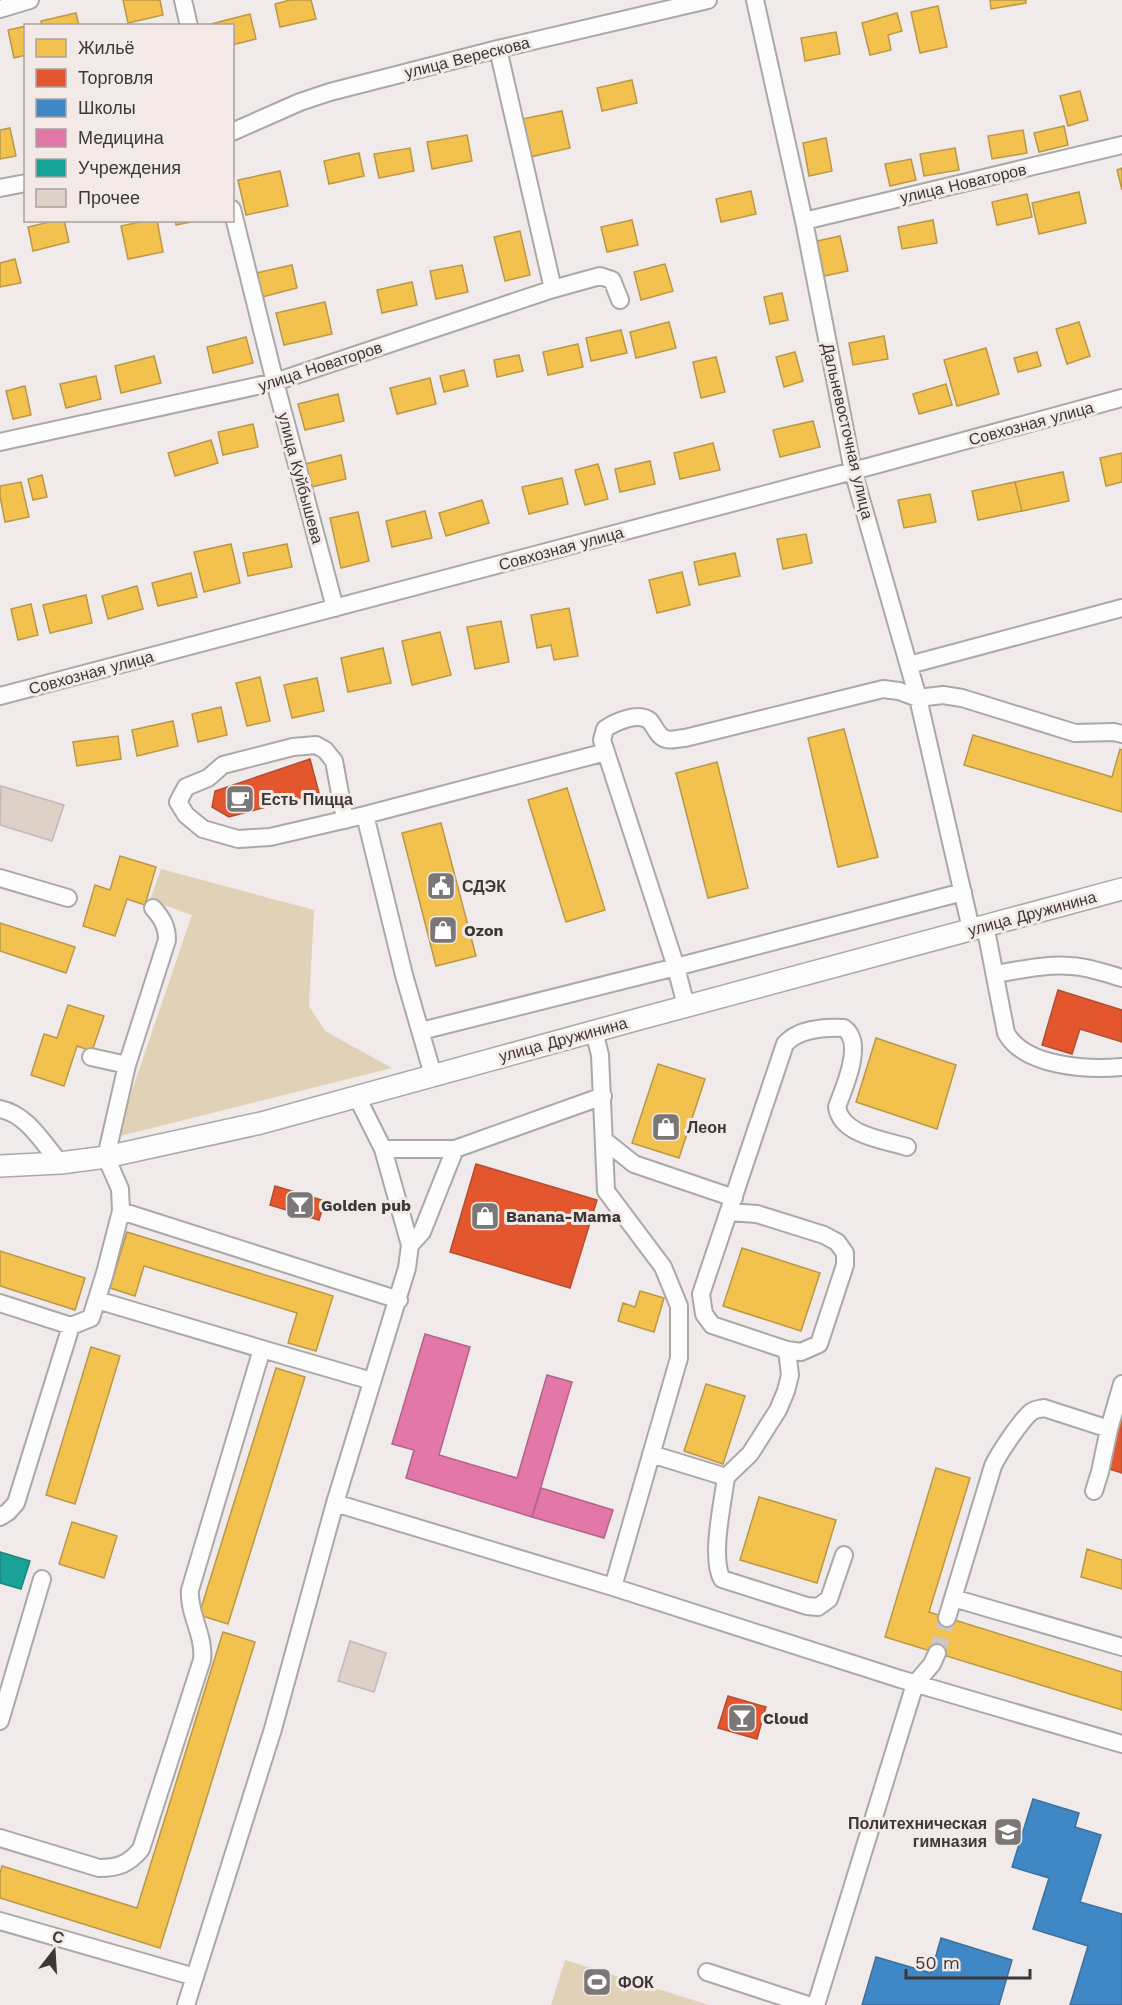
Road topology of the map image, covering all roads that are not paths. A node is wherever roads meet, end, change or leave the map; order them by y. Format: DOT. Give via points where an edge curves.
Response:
graph roads {
  1 [pos="30,0"];
  2 [pos="183,0"];
  3 [pos="708,0"];
  4 [pos="755,0"];
  5 [pos="0,9"];
  6 [pos="189,24"];
  7 [pos="498,49"];
  8 [pos="234,131"];
  9 [pos="1122,145"];
  10 [pos="24,183"];
  11 [pos="0,188"];
  12 [pos="234,217"];
  13 [pos="804,221"];
  14 [pos="553,289"];
  15 [pos="620,300"];
  16 [pos="275,382"];
  17 [pos="1122,398"];
  18 [pos="0,442"];
  19 [pos="853,471"];
  20 [pos="335,608"];
  21 [pos="1122,608"];
  22 [pos="909,665"];
  23 [pos="0,696"];
  24 [pos="918,698"];
  25 [pos="1122,734"];
  26 [pos="606,753"];
  27 [pos="365,815"];
  28 [pos="345,820"];
  29 [pos="0,878"];
  30 [pos="1122,889"];
  31 [pos="963,892"];
  32 [pos="68,898"];
  33 [pos="153,908"];
  34 [pos="978,927"];
  35 [pos="676,967"];
  36 [pos="995,974"];
  37 [pos="1122,978"];
  38 [pos="686,1006"];
  39 [pos="421,1031"];
  40 [pos="594,1031"];
  41 [pos="91,1057"];
  42 [pos="127,1065"];
  43 [pos="1122,1067"];
  44 [pos="433,1075"];
  45 [pos="603,1096"];
  46 [pos="357,1097"];
  47 [pos="0,1109"];
  48 [pos="604,1140"];
  49 [pos="907,1147"];
  50 [pos="383,1149"];
  51 [pos="455,1149"];
  52 [pos="106,1158"];
  53 [pos="60,1163"];
  54 [pos="0,1166"];
  55 [pos="731,1205"];
  56 [pos="121,1211"];
  57 [pos="410,1245"];
  58 [pos="97,1300"];
  59 [pos="399,1300"];
  60 [pos="0,1304"];
  61 [pos="71,1326"];
  62 [pos="262,1349"];
  63 [pos="787,1350"];
  64 [pos="372,1381"];
  65 [pos="1122,1384"];
  66 [pos="1109,1429"];
  67 [pos="651,1454"];
  68 [pos="726,1477"];
  69 [pos="1094,1491"];
  70 [pos="335,1503"];
  71 [pos="0,1517"];
  72 [pos="844,1555"];
  73 [pos="42,1579"];
  74 [pos="613,1587"];
  75 [pos="954,1598"];
  76 [pos="947,1618"];
  77 [pos="1122,1647"];
  78 [pos="937,1653"];
  79 [pos="915,1684"];
  80 [pos="0,1721"];
  81 [pos="1122,1744"];
  82 [pos="0,1838"];
  83 [pos="0,1921"];
  84 [pos="707,1972"];
  85 [pos="195,1977"];
  86 [pos="186,2005"];
  87 [pos="808,2005"];
  88 [pos="816,2005"];
  1 -- 5 [label="street"];
  2 -- 6 [label="street"];
  3 -- 7 [label="street, улица Верескова"];
  4 -- 13 [label="street, Дальневосточная улица"];
  7 -- 8 [label="street, улица Верескова" via="330,92"];
  7 -- 14 [label="street"];
  9 -- 13 [label="street, улица Новаторов"];
  10 -- 11 [label="street"];
  12 -- 16 [label="street, улица Куйбышева"];
  13 -- 19 [label="street, Дальневосточная улица"];
  14 -- 15 [label="street, улица Новаторов" via="600,276 612,280"];
  14 -- 16 [label="street, улица Новаторов"];
  16 -- 18 [label="street, улица Новаторов"];
  16 -- 20 [label="street, улица Куйбышева"];
  17 -- 19 [label="street, Совхозная улица"];
  19 -- 20 [label="street, Совхозная улица"];
  19 -- 22 [label="street, Дальневосточная улица"];
  20 -- 23 [label="street, Совхозная улица"];
  21 -- 22 [label="street"];
  22 -- 24 [label="street, Дальневосточная улица"];
  24 -- 25 [label="street" via="962,698 1075,733"];
  24 -- 26 [label="street" via="883,689 671,739 664,739 651,722 639,717 605,729 602,740"];
  24 -- 31 [label="street, Дальневосточная улица"];
  26 -- 27 [label="street"];
  26 -- 35 [label="street"];
  27 -- 28 [label="street"];
  27 -- 39 [label="street"];
  28 -- 28 [label="street" via="270,837 238,839 203,829 178,802 186,787 208,778 223,765 315,745 334,761"];
  29 -- 32 [label="street"];
  30 -- 34 [label="main road, улица Дружинина"];
  31 -- 34 [label="street, Дальневосточная улица"];
  31 -- 35 [label="street"];
  33 -- 42 [label="street" via="162,918 167,940"];
  34 -- 36 [label="street, Дальневосточная улица"];
  34 -- 38 [label="main road, улица Дружинина"];
  35 -- 38 [label="street"];
  35 -- 39 [label="street"];
  36 -- 37 [label="street" via="1071,966"];
  36 -- 43 [label="street, Дальневосточная улица" via="1006,1034 1012,1044 1029,1054 1069,1066"];
  38 -- 40 [label="main road, улица Дружинина"];
  39 -- 44 [label="street"];
  40 -- 44 [label="main road, улица Дружинина"];
  40 -- 45 [label="street"];
  41 -- 42 [label="street"];
  42 -- 52 [label="street"];
  44 -- 46 [label="main road, улица Дружинина"];
  45 -- 48 [label="street"];
  45 -- 51 [label="street"];
  46 -- 50 [label="street"];
  46 -- 52 [label="main road, улица Дружинина"];
  47 -- 53 [label="street" via="25,1120"];
  48 -- 55 [label="street" via="634,1164"];
  48 -- 67 [label="street" via="606,1191 663,1267 680,1306 679,1358"];
  49 -- 55 [label="street" via="847,1127 838,1115 854,1046 844,1028 798,1034 785,1044"];
  50 -- 51 [label="street"];
  50 -- 57 [label="street"];
  51 -- 57 [label="street" via="422,1232"];
  52 -- 53 [label="main road, улица Дружинина"];
  52 -- 56 [label="street" via="120,1189"];
  53 -- 54 [label="main road, улица Дружинина"];
  55 -- 63 [label="street" via="701,1294 705,1314 712,1325"];
  55 -- 63 [label="street" via="824,1235 845,1252 845,1265 819,1344 801,1352"];
  56 -- 58 [label="street"];
  56 -- 59 [label="street"];
  57 -- 59 [label="street"];
  58 -- 61 [label="street" via="91,1318"];
  58 -- 62 [label="street"];
  59 -- 64 [label="street"];
  60 -- 61 [label="street"];
  61 -- 71 [label="street" via="16,1503"];
  62 -- 64 [label="street"];
  62 -- 82 [label="street" via="190,1590 202,1642 202,1660 141,1849 123,1866 99,1868"];
  63 -- 68 [label="street" via="790,1375 778,1410 750,1454"];
  64 -- 70 [label="street"];
  65 -- 66 [label="street"];
  66 -- 69 [label="street"];
  66 -- 75 [label="street" via="1044,1408 1030,1413 993,1466"];
  67 -- 68 [label="street"];
  67 -- 74 [label="street"];
  68 -- 72 [label="street" via="716,1556 722,1579 818,1607 829,1599"];
  70 -- 74 [label="street"];
  70 -- 85 [label="street" via="273,1730"];
  73 -- 80 [label="street"];
  74 -- 79 [label="street"];
  75 -- 76 [label="street"];
  75 -- 77 [label="street"];
  78 -- 79 [label="street"];
  79 -- 81 [label="street"];
  79 -- 88 [label="street"];
  83 -- 85 [label="street"];
  84 -- 87 [label="street"];
  85 -- 86 [label="street"];
}
